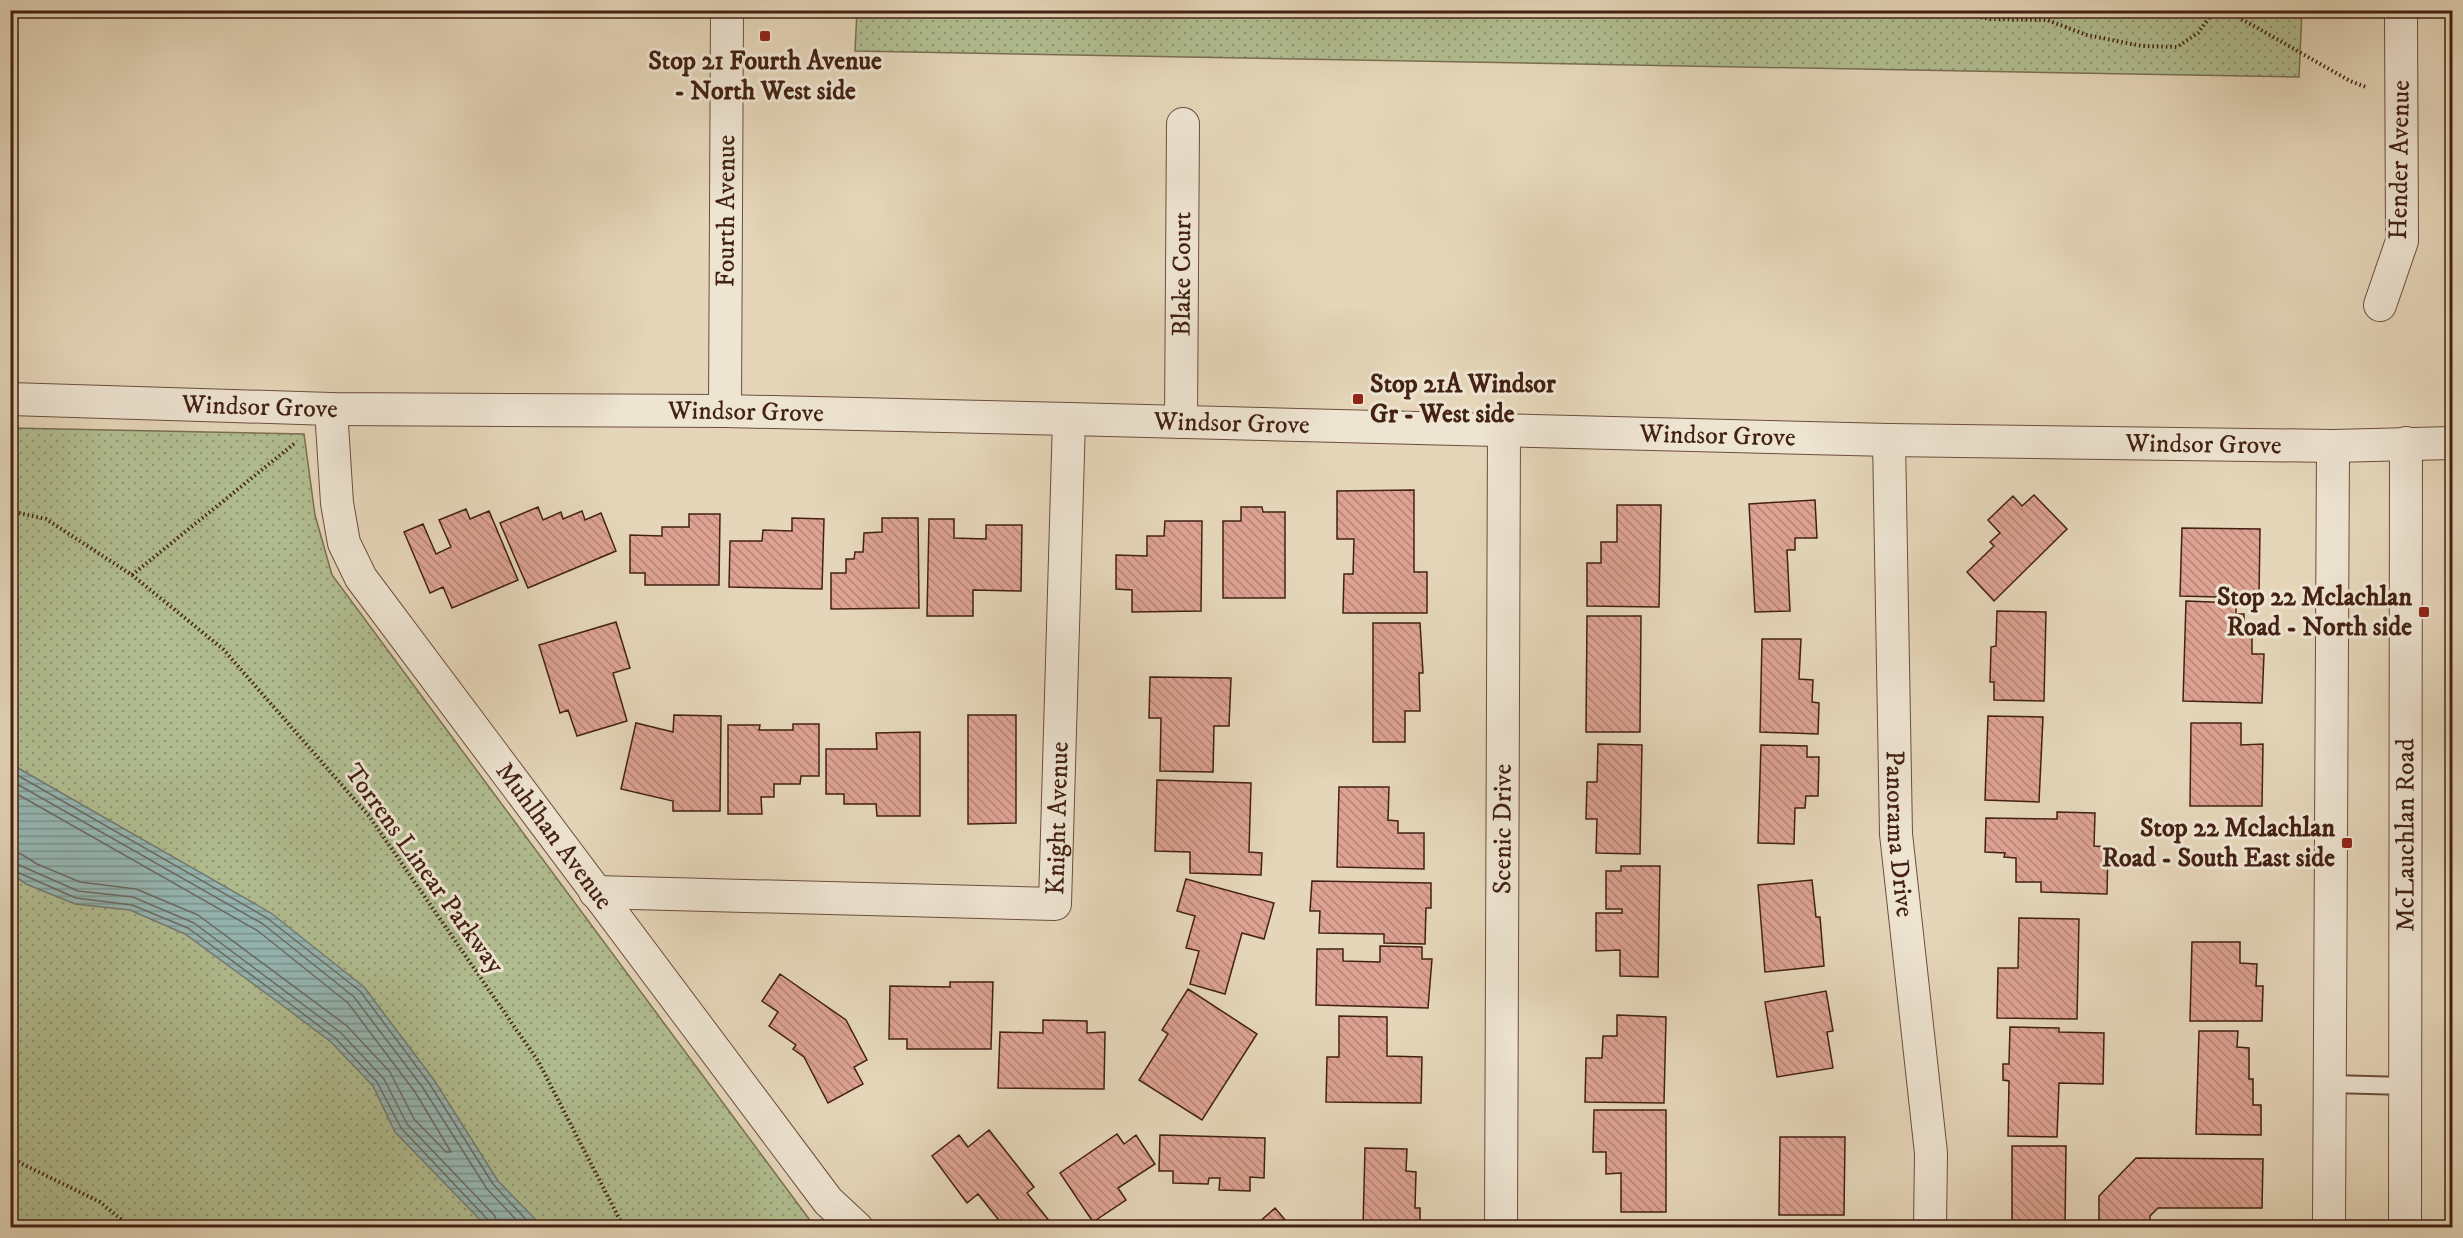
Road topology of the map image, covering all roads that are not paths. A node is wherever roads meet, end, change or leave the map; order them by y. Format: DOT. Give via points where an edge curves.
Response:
graph roads {
  1 [pos="727,10"];
  2 [pos="2401,10"];
  3 [pos="1183,124"];
  4 [pos="2380,305"];
  5 [pos="10,399"];
  6 [pos="330,409"];
  7 [pos="725,411"];
  8 [pos="1069,419"];
  9 [pos="1181,422"];
  10 [pos="1504,430"];
  11 [pos="1889,440"];
  12 [pos="2406,443"];
  13 [pos="2452,443"];
  14 [pos="2333,446"];
  15 [pos="595,892"];
  16 [pos="2330,1084"];
  17 [pos="2406,1086"];
  18 [pos="857,1227"];
  19 [pos="1501,1227"];
  20 [pos="1930,1227"];
  21 [pos="2330,1227"];
  22 [pos="2405,1227"];
  1 -- 7 [label="street, Fourth Avenue"];
  2 -- 4 [label="street, Hender Avenue" via="2402,241"];
  3 -- 9 [label="street, Blake Court"];
  5 -- 6 [label="street, Windsor Grove"];
  6 -- 7 [label="street, Windsor Grove"];
  6 -- 15 [label="street, Muhlhan Avenue" via="344,543 361,578"];
  7 -- 8 [label="street, Windsor Grove"];
  8 -- 9 [label="street, Windsor Grove"];
  8 -- 15 [label="street, Knight Avenue" via="1055,904"];
  9 -- 10 [label="street, Windsor Grove"];
  10 -- 11 [label="street, Windsor Grove"];
  10 -- 19 [label="street, Scenic Drive"];
  11 -- 14 [label="street, Windsor Grove"];
  11 -- 20 [label="street, Panorama Drive" via="1896,834 1931,1153"];
  12 -- 13 [label="street, Windsor Grove"];
  12 -- 14 [label="street, Windsor Grove"];
  12 -- 17 [label="street, McLauchlan Road"];
  14 -- 16 [label="street"];
  15 -- 18 [label="street, Muhlhan Avenue" via="828,1201"];
  16 -- 17 [label="lane"];
  16 -- 21 [label="street"];
  17 -- 22 [label="street, McLauchlan Road"];
}
